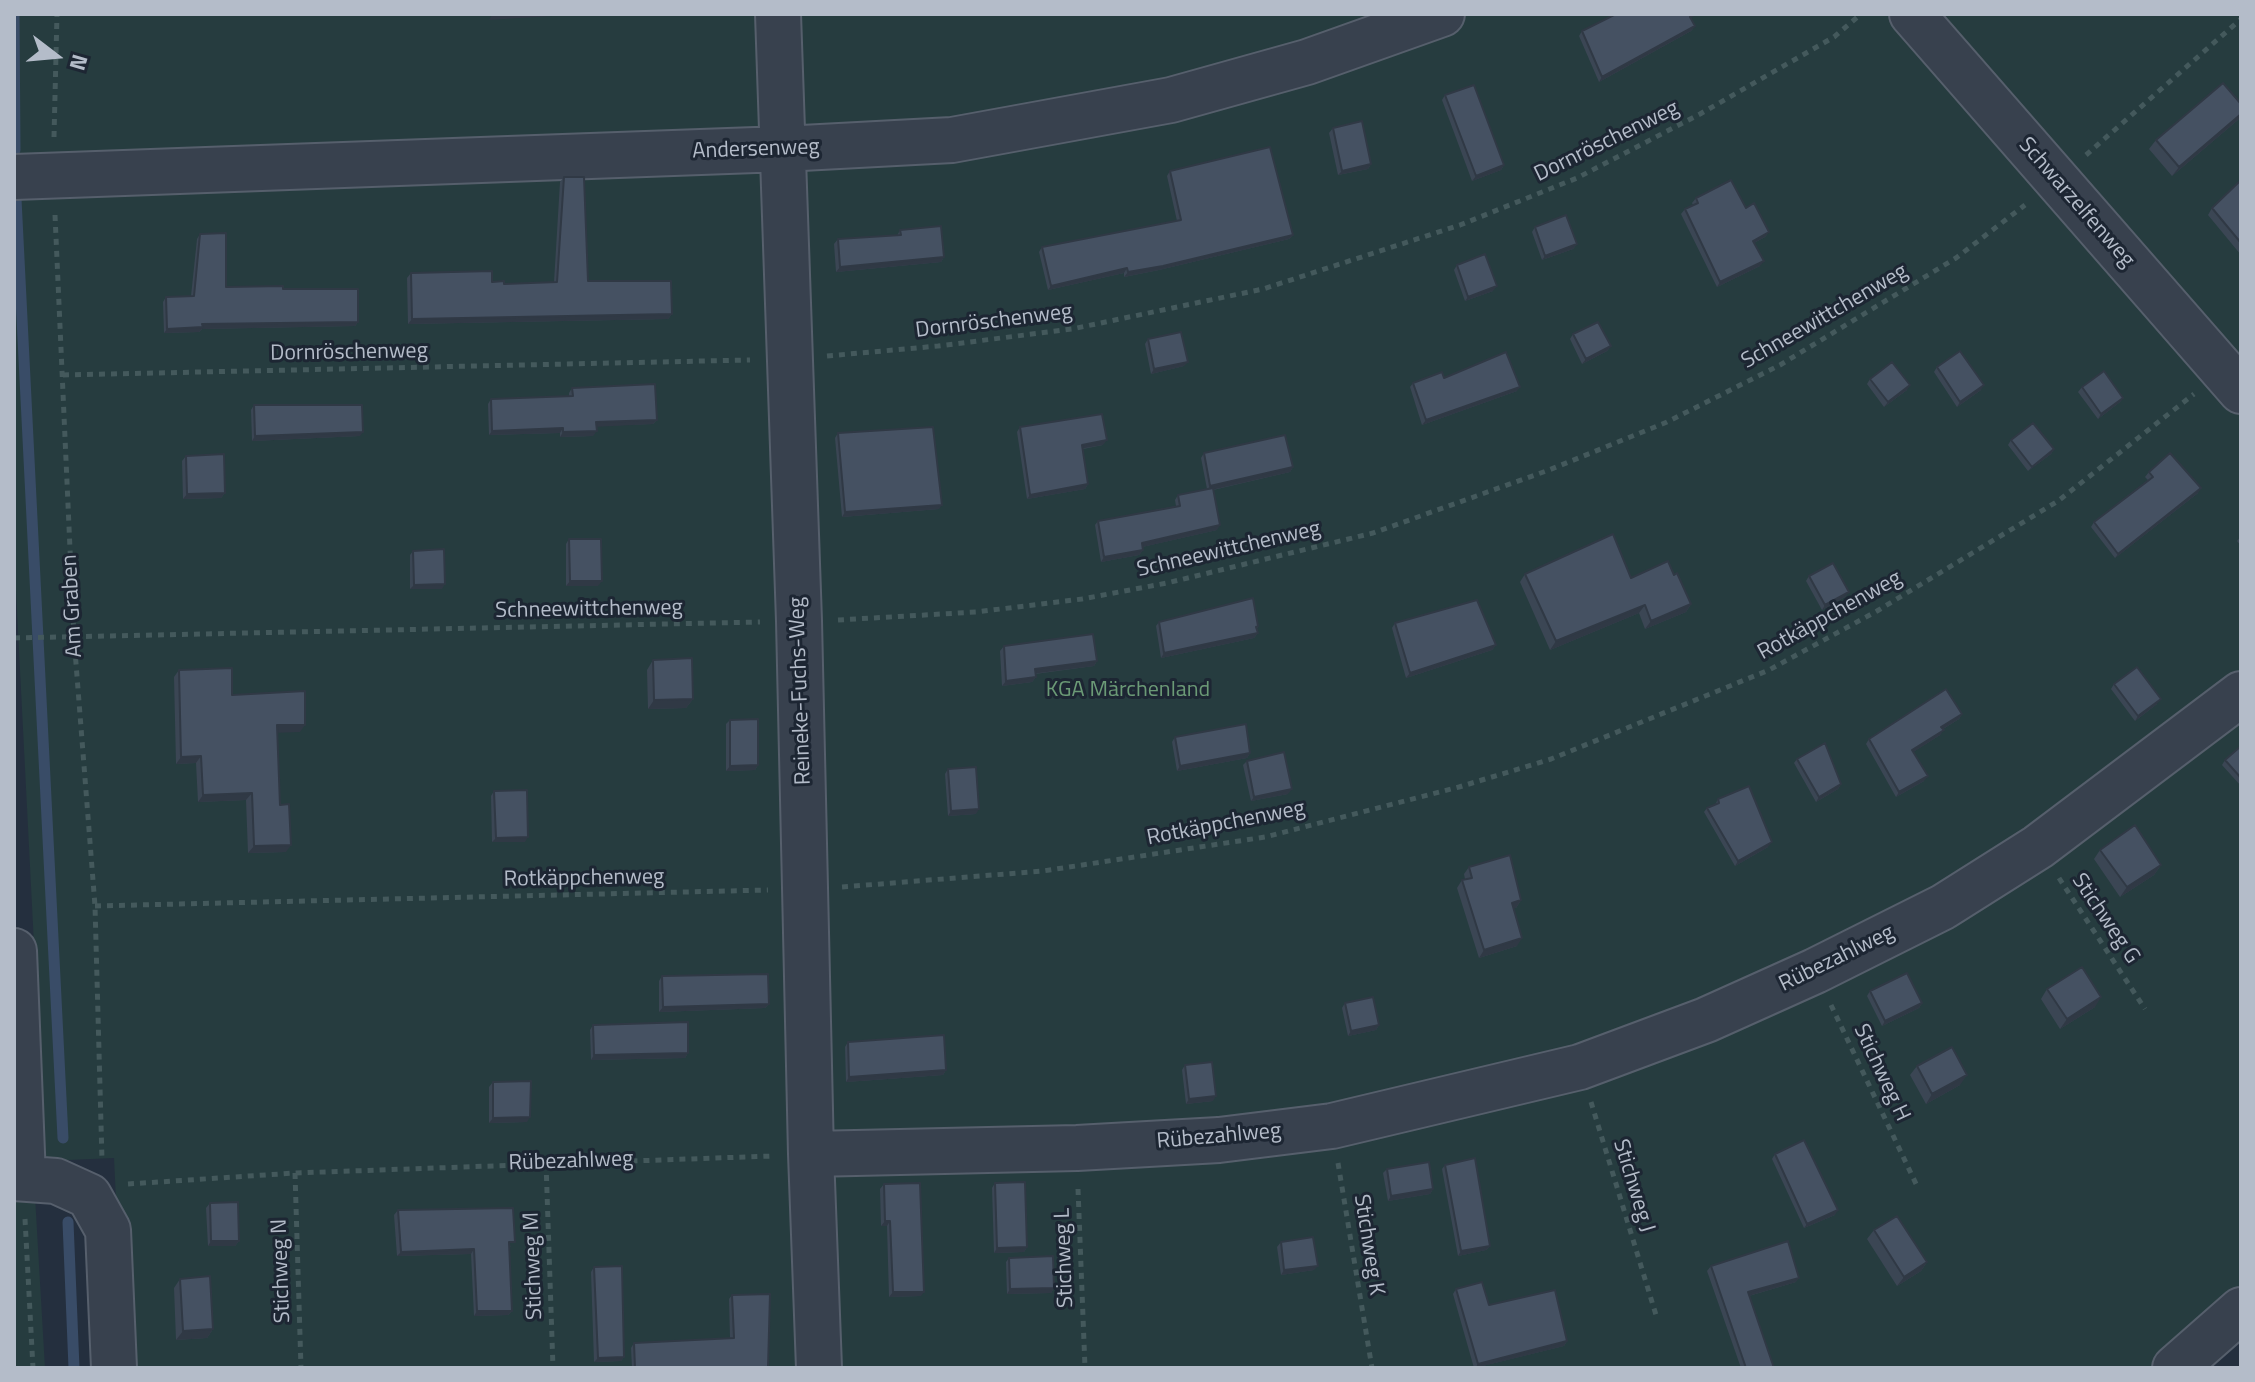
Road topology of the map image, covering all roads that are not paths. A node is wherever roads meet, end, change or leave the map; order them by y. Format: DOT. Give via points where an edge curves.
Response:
graph roads {
  1 [pos="778,14"];
  2 [pos="1442,14"];
  3 [pos="1912,14"];
  4 [pos="783,149"];
  5 [pos="34,176"];
  6 [pos="2232,381"];
  7 [pos="2241,694"];
  8 [pos="14,951"];
  9 [pos="811,1154"];
  10 [pos="18,1178"];
  11 [pos="2241,1310"];
  12 [pos="114,1368"];
  13 [pos="819,1368"];
  14 [pos="2175,1368"];
  1 -- 4 [label="street, Reineke-Fuchs-Weg"];
  2 -- 4 [label="street, Andersenweg" via="1307,62 1171,100 952,140"];
  3 -- 6 [label="street, Schwarzelfenweg"];
  4 -- 5 [label="street, Andersenweg"];
  4 -- 9 [label="street, Reineke-Fuchs-Weg"];
  7 -- 9 [label="street, Rübezahlweg" via="2038,847 1943,907 1706,1020 1580,1067 1332,1126 1219,1140"];
  8 -- 10 [label="street"];
  9 -- 13 [label="street, Reineke-Fuchs-Weg"];
  10 -- 12 [label="street" via="56,1181 89,1196 108,1230"];
  11 -- 14 [label="street"];
}
